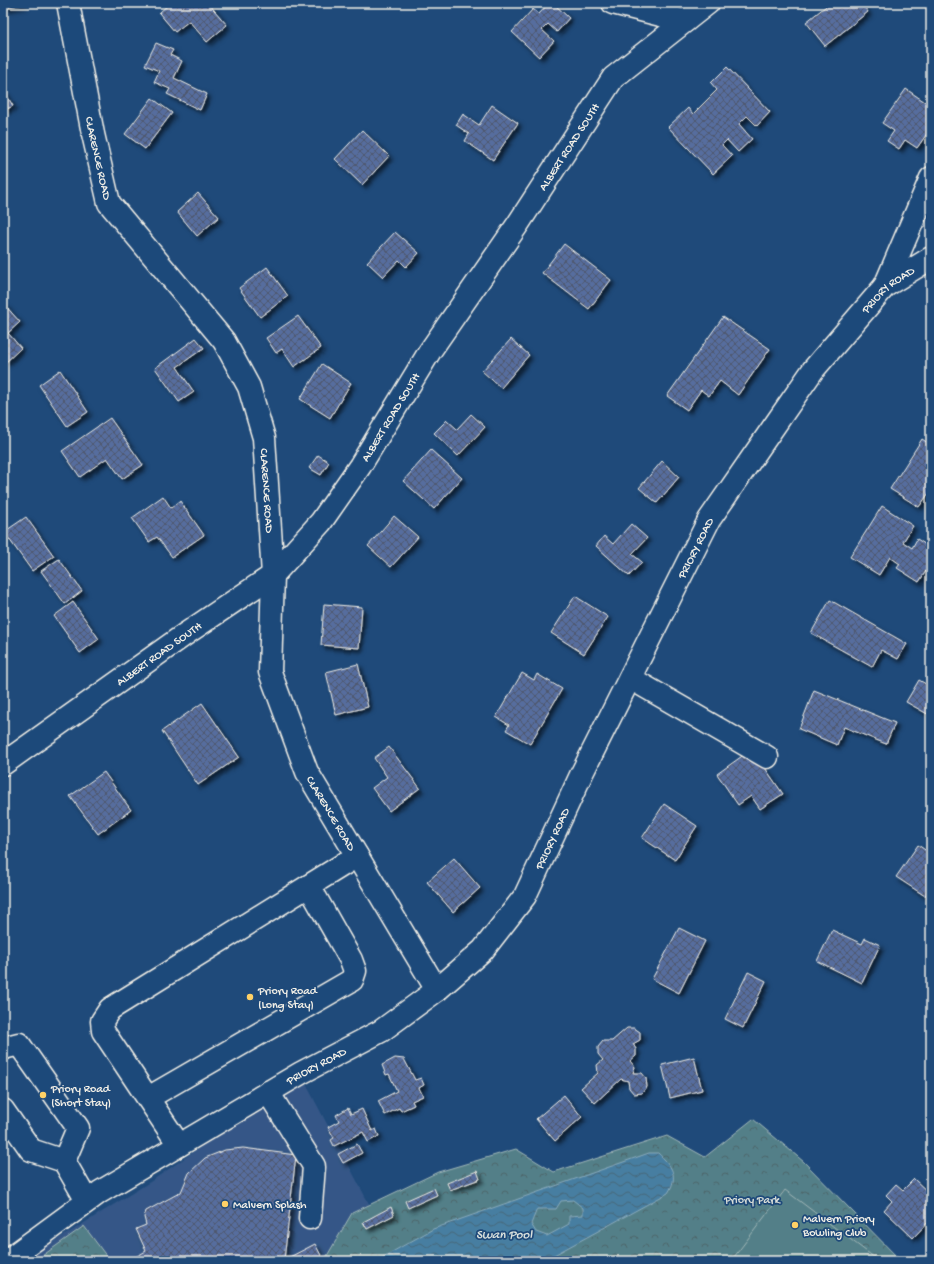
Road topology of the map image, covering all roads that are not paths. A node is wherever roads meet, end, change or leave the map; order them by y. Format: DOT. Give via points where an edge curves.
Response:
graph roads {
  1 [pos="68,3"];
  2 [pos="613,3"];
  3 [pos="708,3"];
  4 [pos="685,21"];
  5 [pos="931,178"];
  6 [pos="931,258"];
  7 [pos="885,286"];
  8 [pos="273,575"];
  9 [pos="630,678"];
  10 [pos="767,757"];
  11 [pos="3,764"];
  12 [pos="350,860"];
  13 [pos="308,886"];
  14 [pos="437,990"];
  15 [pos="3,1049"];
  16 [pos="268,1092"];
  17 [pos="148,1098"];
  18 [pos="3,1110"];
  19 [pos="179,1145"];
  20 [pos="64,1160"];
  21 [pos="87,1201"];
  22 [pos="310,1218"];
  23 [pos="6,1261"];
  1 -- 8 [label="street, CLARENCE ROAD" via="109,203 224,341 250,387 264,438"];
  2 -- 4 [label="street"];
  3 -- 4 [label="street, ALBERT ROAD SOUTH"];
  4 -- 8 [label="street, ALBERT ROAD SOUTH" via="613,78 518,224 430,351 360,466 321,522"];
  5 -- 7 [label="street"];
  6 -- 7 [label="street, PRIORY ROAD"];
  7 -- 9 [label="street, PRIORY ROAD" via="813,370 710,520"];
  8 -- 11 [label="street, ALBERT ROAD SOUTH"];
  8 -- 12 [label="street, CLARENCE ROAD" via="270,672 307,772"];
  9 -- 10 [label="street"];
  9 -- 14 [label="street, PRIORY ROAD" via="582,773 526,896 483,950"];
  12 -- 13 [label="street"];
  12 -- 14 [label="street, CLARENCE ROAD"];
  13 -- 17 [label="street" via="110,1009 102,1021 103,1031"];
  13 -- 17 [label="street" via="351,960 355,971 352,980"];
  14 -- 16 [label="street, PRIORY ROAD" via="381,1031"];
  15 -- 20 [label="street" via="19,1044 78,1128"];
  16 -- 19 [label="street, PRIORY ROAD"];
  16 -- 22 [label="street" via="314,1166"];
  17 -- 19 [label="street"];
  18 -- 20 [label="street" via="31,1150"];
  19 -- 21 [label="street, PRIORY ROAD"];
  20 -- 21 [label="street"];
  21 -- 23 [label="street, PRIORY ROAD"];
}
